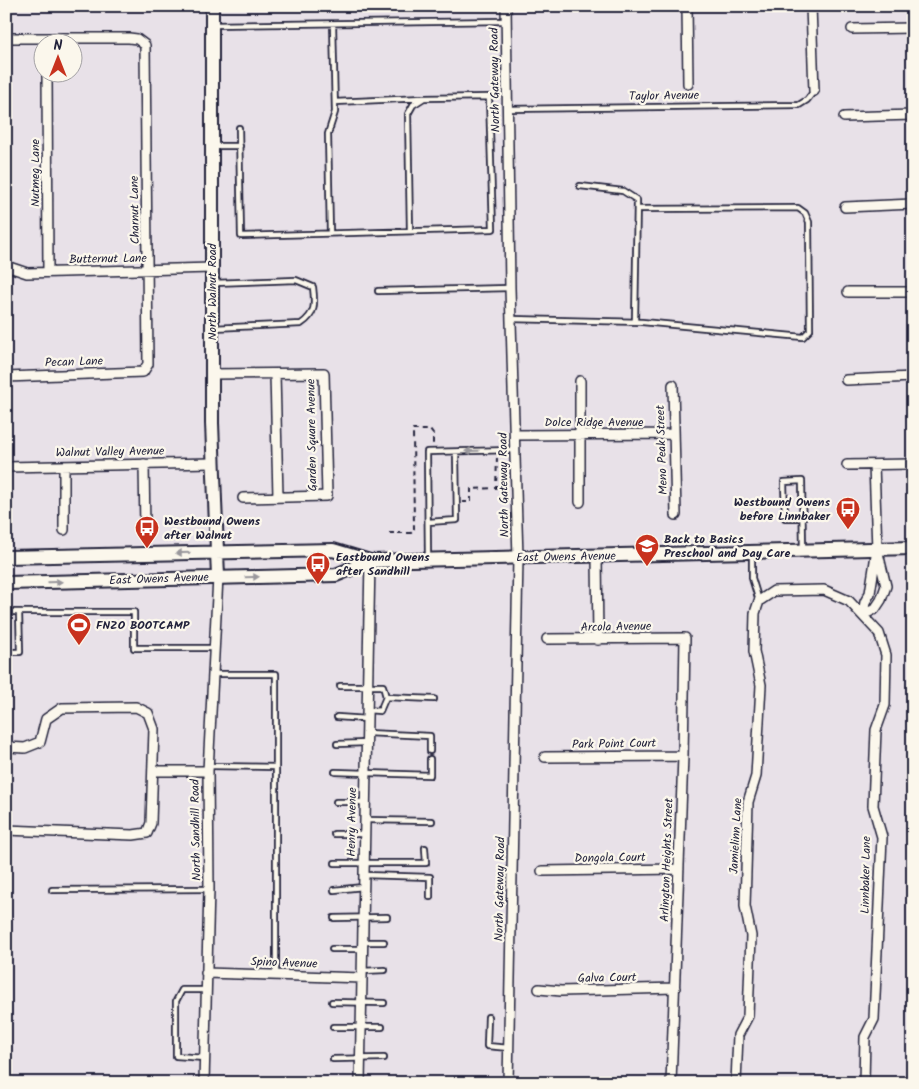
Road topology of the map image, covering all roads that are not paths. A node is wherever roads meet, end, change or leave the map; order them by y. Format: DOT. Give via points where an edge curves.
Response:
graph roads {
  1 [pos="212,6"];
  2 [pos="506,6"];
  3 [pos="687,6"];
  4 [pos="811,6"];
  5 [pos="506,21"];
  6 [pos="333,24"];
  7 [pos="212,25"];
  8 [pos="913,28"];
  9 [pos="852,29"];
  10 [pos="6,38"];
  11 [pos="32,39"];
  12 [pos="82,39"];
  13 [pos="47,82"];
  14 [pos="688,84"];
  15 [pos="814,90"];
  16 [pos="424,98"];
  17 [pos="335,102"];
  18 [pos="508,109"];
  19 [pos="913,115"];
  20 [pos="844,117"];
  21 [pos="239,128"];
  22 [pos="212,146"];
  23 [pos="240,146"];
  24 [pos="580,186"];
  25 [pos="913,204"];
  26 [pos="845,206"];
  27 [pos="636,209"];
  28 [pos="410,231"];
  29 [pos="330,233"];
  30 [pos="6,266"];
  31 [pos="212,268"];
  32 [pos="149,270"];
  33 [pos="48,272"];
  34 [pos="212,284"];
  35 [pos="510,288"];
  36 [pos="378,291"];
  37 [pos="848,292"];
  38 [pos="913,292"];
  39 [pos="511,319"];
  40 [pos="635,321"];
  41 [pos="212,328"];
  42 [pos="143,372"];
  43 [pos="212,374"];
  44 [pos="275,374"];
  45 [pos="6,377"];
  46 [pos="913,377"];
  47 [pos="846,380"];
  48 [pos="580,381"];
  49 [pos="673,385"];
  50 [pos="579,434"];
  51 [pos="673,434"];
  52 [pos="515,435"];
  53 [pos="516,450"];
  54 [pos="456,452"];
  55 [pos="213,463"];
  56 [pos="144,464"];
  57 [pos="913,464"];
  58 [pos="847,465"];
  59 [pos="874,465"];
  60 [pos="64,466"];
  61 [pos="6,467"];
  62 [pos="278,497"];
  63 [pos="243,498"];
  64 [pos="580,502"];
  65 [pos="676,515"];
  66 [pos="803,518"];
  67 [pos="428,522"];
  68 [pos="145,529"];
  69 [pos="64,530"];
  70 [pos="913,548"];
  71 [pos="877,549"];
  72 [pos="803,551"];
  73 [pos="752,552"];
  74 [pos="217,553"];
  75 [pos="597,556"];
  76 [pos="6,557"];
  77 [pos="518,558"];
  78 [pos="428,560"];
  79 [pos="370,561"];
  80 [pos="218,577"];
  81 [pos="6,583"];
  82 [pos="870,593"];
  83 [pos="882,600"];
  84 [pos="759,601"];
  85 [pos="6,612"];
  86 [pos="19,612"];
  87 [pos="863,615"];
  88 [pos="685,638"];
  89 [pos="547,640"];
  90 [pos="598,640"];
  91 [pos="213,648"];
  92 [pos="6,652"];
  93 [pos="212,674"];
  94 [pos="368,684"];
  95 [pos="340,686"];
  96 [pos="386,698"];
  97 [pos="434,699"];
  98 [pos="367,715"];
  99 [pos="337,717"];
  100 [pos="367,733"];
  101 [pos="366,743"];
  102 [pos="337,744"];
  103 [pos="6,747"];
  104 [pos="430,751"];
  105 [pos="683,756"];
  106 [pos="545,757"];
  107 [pos="430,759"];
  108 [pos="276,767"];
  109 [pos="208,768"];
  110 [pos="154,771"];
  111 [pos="335,772"];
  112 [pos="365,772"];
  113 [pos="336,802"];
  114 [pos="365,802"];
  115 [pos="365,820"];
  116 [pos="432,821"];
  117 [pos="6,830"];
  118 [pos="334,834"];
  119 [pos="364,834"];
  120 [pos="425,848"];
  121 [pos="335,863"];
  122 [pos="364,863"];
  123 [pos="679,869"];
  124 [pos="542,871"];
  125 [pos="364,875"];
  126 [pos="364,887"];
  127 [pos="209,889"];
  128 [pos="52,890"];
  129 [pos="334,890"];
  130 [pos="430,897"];
  131 [pos="387,917"];
  132 [pos="334,918"];
  133 [pos="363,918"];
  134 [pos="384,942"];
  135 [pos="362,945"];
  136 [pos="332,949"];
  137 [pos="385,970"];
  138 [pos="206,973"];
  139 [pos="362,974"];
  140 [pos="276,975"];
  141 [pos="675,988"];
  142 [pos="539,989"];
  143 [pos="206,990"];
  144 [pos="332,1002"];
  145 [pos="361,1002"];
  146 [pos="384,1002"];
  147 [pos="488,1017"];
  148 [pos="361,1027"];
  149 [pos="382,1027"];
  150 [pos="333,1028"];
  151 [pos="510,1048"];
  152 [pos="205,1058"];
  153 [pos="360,1058"];
  154 [pos="384,1058"];
  155 [pos="333,1059"];
  156 [pos="204,1083"];
  157 [pos="360,1083"];
  158 [pos="508,1083"];
  159 [pos="670,1083"];
  160 [pos="736,1083"];
  161 [pos="864,1083"];
  1 -- 7 [label="main road, North Walnut Road"];
  2 -- 5 [label="street, North Gateway Road"];
  3 -- 14 [label="street"];
  4 -- 15 [label="street"];
  5 -- 6 [label="lane"];
  5 -- 18 [label="street, North Gateway Road"];
  6 -- 7 [label="lane"];
  6 -- 17 [label="lane"];
  7 -- 22 [label="main road, North Walnut Road"];
  8 -- 9 [label="street"];
  10 -- 11 [label="street"];
  12 -- 32 [label="street, Charnut Lane" via="129,38 144,45"];
  13 -- 33 [label="street, Nutmeg Lane"];
  15 -- 18 [label="lane, Taylor Avenue" via="799,105"];
  16 -- 17 [label="lane"];
  16 -- 28 [label="lane" via="413,105 408,114"];
  16 -- 28 [label="lane" via="489,97 493,229"];
  17 -- 29 [label="lane" via="328,134"];
  18 -- 35 [label="street, North Gateway Road"];
  19 -- 20 [label="street"];
  21 -- 23 [label="lane"];
  22 -- 23 [label="lane"];
  22 -- 31 [label="main road, North Walnut Road"];
  23 -- 29 [label="lane" via="241,236"];
  24 -- 27 [label="lane" via="623,191 637,200"];
  25 -- 26 [label="street"];
  27 -- 40 [label="lane"];
  27 -- 40 [label="lane" via="798,208 809,222 810,330 802,337"];
  28 -- 29 [label="lane"];
  30 -- 33 [label="street, Butternut Lane" via="27,273"];
  31 -- 32 [label="street, Butternut Lane"];
  31 -- 34 [label="main road, North Walnut Road"];
  32 -- 33 [label="street, Butternut Lane"];
  32 -- 42 [label="street, Charnut Lane" via="148,364"];
  34 -- 41 [label="main road, North Walnut Road"];
  34 -- 41 [label="lane" via="296,280 313,287 315,307 310,318 300,324"];
  35 -- 36 [label="lane"];
  35 -- 39 [label="street, North Gateway Road"];
  37 -- 38 [label="street"];
  39 -- 40 [label="lane"];
  39 -- 52 [label="street, North Gateway Road"];
  41 -- 43 [label="main road, North Walnut Road"];
  42 -- 45 [label="street, Pecan Lane"];
  43 -- 44 [label="street, Garden Square Avenue"];
  43 -- 55 [label="main road, North Walnut Road"];
  44 -- 62 [label="street"];
  44 -- 62 [label="street, Garden Square Avenue" via="324,373 327,496"];
  46 -- 47 [label="street"];
  48 -- 50 [label="street"];
  49 -- 51 [label="street, Meno Peak Street"];
  50 -- 51 [label="street, Dolce Ridge Avenue"];
  50 -- 52 [label="street, Dolce Ridge Avenue"];
  50 -- 64 [label="street"];
  51 -- 65 [label="street, Meno Peak Street"];
  52 -- 53 [label="street, North Gateway Road"];
  53 -- 54 [label="lane, one-way"];
  53 -- 77 [label="street, North Gateway Road"];
  54 -- 67 [label="lane" via="457,520"];
  54 -- 67 [label="lane" via="427,452"];
  55 -- 56 [label="street, Walnut Valley Avenue"];
  55 -- 74 [label="main road, North Walnut Road"];
  56 -- 60 [label="street, Walnut Valley Avenue"];
  56 -- 68 [label="street"];
  57 -- 59 [label="street"];
  58 -- 59 [label="street"];
  59 -- 71 [label="street"];
  60 -- 61 [label="street, Walnut Valley Avenue"];
  60 -- 69 [label="street"];
  62 -- 63 [label="street, Garden Square Avenue"];
  66 -- 66 [label="lane" via="802,482 784,482 786,518"];
  66 -- 72 [label="lane"];
  67 -- 78 [label="lane"];
  70 -- 71 [label="main road, East Owens Avenue"];
  71 -- 72 [label="main road, East Owens Avenue"];
  71 -- 82 [label="street"];
  71 -- 83 [label="street" via="886,586"];
  72 -- 73 [label="main road, East Owens Avenue"];
  73 -- 75 [label="main road, East Owens Avenue"];
  73 -- 84 [label="lane" via="752,578"];
  74 -- 76 [label="main road, East Owens Avenue, one-way"];
  74 -- 79 [label="main road, East Owens Avenue" via="333,550"];
  74 -- 80 [label="main road, North Walnut Road"];
  75 -- 77 [label="main road, East Owens Avenue"];
  75 -- 90 [label="street"];
  77 -- 78 [label="main road, East Owens Avenue"];
  77 -- 151 [label="street, North Gateway Road"];
  78 -- 79 [label="main road, East Owens Avenue"];
  80 -- 79 [label="main road, East Owens Avenue, one-way" via="336,575"];
  79 -- 94 [label="street, Henry Avenue"];
  81 -- 80 [label="main road, East Owens Avenue, one-way"];
  80 -- 91 [label="street, North Sandhill Road"];
  82 -- 83 [label="lane"];
  82 -- 87 [label="street" via="864,602"];
  83 -- 87 [label="street" via="875,610"];
  84 -- 87 [label="street, Linnbaker Lane" via="774,590 824,590 849,601"];
  84 -- 160 [label="street, Jamielinn Lane" via="755,613 754,651 761,686 756,776 748,802 746,868 745,906 751,932 748,1016 738,1035"];
  85 -- 86 [label="lane"];
  86 -- 91 [label="lane" via="134,612 134,648"];
  86 -- 92 [label="lane" via="20,652"];
  87 -- 161 [label="street, Linnbaker Lane" via="880,633 886,656 885,705 876,730 873,806 882,837 874,1019 865,1037"];
  88 -- 90 [label="street, Arcola Avenue"];
  88 -- 105 [label="street, Arlington Heights Street"];
  89 -- 90 [label="street, Arcola Avenue"];
  91 -- 93 [label="street, North Sandhill Road"];
  93 -- 108 [label="lane" via="276,674"];
  93 -- 109 [label="street, North Sandhill Road"];
  94 -- 95 [label="lane"];
  94 -- 96 [label="lane" via="383,686"];
  94 -- 98 [label="street, Henry Avenue"];
  96 -- 97 [label="lane"];
  96 -- 98 [label="lane" via="380,711"];
  98 -- 99 [label="lane"];
  98 -- 100 [label="street, Henry Avenue"];
  100 -- 101 [label="street, Henry Avenue"];
  100 -- 104 [label="lane" via="430,736"];
  101 -- 102 [label="lane"];
  101 -- 112 [label="street, Henry Avenue"];
  103 -- 110 [label="street" via="25,748 40,742 46,719 62,708 136,707 148,712 152,720"];
  105 -- 106 [label="street, Park Point Court"];
  105 -- 123 [label="street, Arlington Heights Street"];
  107 -- 112 [label="lane" via="430,775"];
  108 -- 109 [label="lane"];
  108 -- 140 [label="lane"];
  109 -- 110 [label="street"];
  109 -- 127 [label="street, North Sandhill Road"];
  110 -- 117 [label="street" via="152,822 147,833"];
  111 -- 112 [label="lane"];
  112 -- 114 [label="street, Henry Avenue"];
  113 -- 114 [label="lane"];
  114 -- 115 [label="street, Henry Avenue"];
  115 -- 116 [label="lane"];
  115 -- 119 [label="street, Henry Avenue"];
  118 -- 119 [label="lane"];
  119 -- 122 [label="street, Henry Avenue"];
  120 -- 122 [label="lane" via="426,863"];
  121 -- 122 [label="lane"];
  122 -- 125 [label="street, Henry Avenue"];
  123 -- 124 [label="street, Dongola Court"];
  123 -- 141 [label="street, Arlington Heights Street"];
  125 -- 126 [label="street, Henry Avenue"];
  125 -- 130 [label="lane" via="430,877"];
  126 -- 129 [label="lane"];
  126 -- 133 [label="street, Henry Avenue"];
  127 -- 128 [label="lane"];
  127 -- 138 [label="street, North Sandhill Road"];
  131 -- 133 [label="lane"];
  132 -- 133 [label="lane"];
  133 -- 135 [label="street, Henry Avenue"];
  134 -- 135 [label="lane"];
  135 -- 136 [label="lane"];
  135 -- 139 [label="street, Henry Avenue"];
  137 -- 139 [label="lane"];
  138 -- 140 [label="street, Spino Avenue"];
  138 -- 143 [label="street, North Sandhill Road"];
  139 -- 140 [label="street, Spino Avenue"];
  139 -- 145 [label="street, Henry Avenue"];
  141 -- 142 [label="street, Galva Court"];
  141 -- 159 [label="street, Arlington Heights Street"];
  143 -- 152 [label="street, North Sandhill Road"];
  143 -- 152 [label="lane" via="182,990 176,1001 176,1056"];
  144 -- 145 [label="lane"];
  145 -- 146 [label="lane"];
  145 -- 148 [label="street, Henry Avenue"];
  147 -- 151 [label="lane" via="487,1046"];
  148 -- 149 [label="lane"];
  148 -- 150 [label="lane"];
  148 -- 153 [label="street, Henry Avenue"];
  151 -- 158 [label="street, North Gateway Road"];
  152 -- 156 [label="street, North Sandhill Road"];
  153 -- 154 [label="lane"];
  153 -- 155 [label="lane"];
  153 -- 157 [label="street, Henry Avenue"];
}
